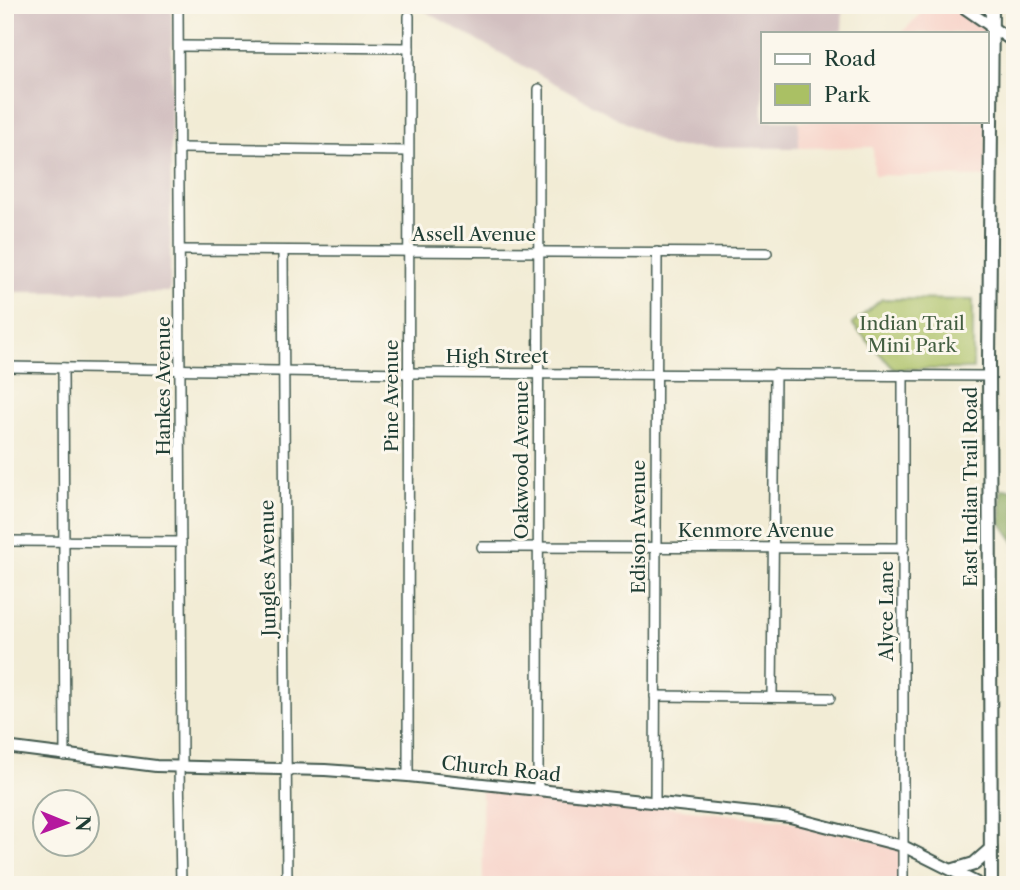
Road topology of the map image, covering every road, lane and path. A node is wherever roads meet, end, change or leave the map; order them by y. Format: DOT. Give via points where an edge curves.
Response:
graph roads {
  1 [pos="178,5"];
  2 [pos="960,5"];
  3 [pos="992,5"];
  4 [pos="408,16"];
  5 [pos="992,27"];
  6 [pos="1015,43"];
  7 [pos="179,46"];
  8 [pos="408,47"];
  9 [pos="539,89"];
  10 [pos="179,148"];
  11 [pos="408,151"];
  12 [pos="180,250"];
  13 [pos="284,251"];
  14 [pos="408,252"];
  15 [pos="539,252"];
  16 [pos="657,252"];
  17 [pos="768,253"];
  18 [pos="5,367"];
  19 [pos="62,368"];
  20 [pos="180,370"];
  21 [pos="284,371"];
  22 [pos="408,373"];
  23 [pos="539,374"];
  24 [pos="657,374"];
  25 [pos="775,374"];
  26 [pos="904,375"];
  27 [pos="989,376"];
  28 [pos="5,541"];
  29 [pos="64,542"];
  30 [pos="181,542"];
  31 [pos="482,547"];
  32 [pos="539,547"];
  33 [pos="655,547"];
  34 [pos="773,547"];
  35 [pos="904,548"];
  36 [pos="654,696"];
  37 [pos="772,698"];
  38 [pos="830,698"];
  39 [pos="5,747"];
  40 [pos="65,756"];
  41 [pos="181,767"];
  42 [pos="288,770"];
  43 [pos="408,776"];
  44 [pos="538,790"];
  45 [pos="655,803"];
  46 [pos="903,846"];
  47 [pos="991,849"];
  48 [pos="954,870"];
  49 [pos="181,885"];
  50 [pos="286,885"];
  51 [pos="904,885"];
  52 [pos="981,885"];
  53 [pos="992,885"];
  1 -- 7 [label="street, Hankes Avenue"];
  2 -- 5 [label="street"];
  3 -- 5 [label="main road, East Indian Trail Road"];
  4 -- 8 [label="street, Pine Avenue"];
  5 -- 6 [label="street"];
  5 -- 27 [label="main road, East Indian Trail Road"];
  7 -- 8 [label="street"];
  7 -- 10 [label="street, Hankes Avenue"];
  8 -- 11 [label="street, Pine Avenue"];
  9 -- 15 [label="street, Oakwood Avenue"];
  10 -- 11 [label="street"];
  10 -- 12 [label="street, Hankes Avenue"];
  11 -- 14 [label="street, Pine Avenue"];
  12 -- 13 [label="street, Assell Avenue"];
  12 -- 20 [label="street, Hankes Avenue"];
  13 -- 14 [label="street, Assell Avenue"];
  13 -- 21 [label="street, Jungles Avenue"];
  14 -- 15 [label="street, Assell Avenue"];
  14 -- 22 [label="street, Pine Avenue"];
  15 -- 16 [label="street, Assell Avenue"];
  15 -- 23 [label="street, Oakwood Avenue"];
  16 -- 17 [label="street, Assell Avenue"];
  16 -- 24 [label="street, Edison Avenue"];
  18 -- 19 [label="street, High Street"];
  19 -- 20 [label="street, High Street"];
  19 -- 29 [label="street"];
  20 -- 21 [label="street, High Street"];
  20 -- 30 [label="street, Hankes Avenue"];
  21 -- 22 [label="street, High Street"];
  21 -- 42 [label="street, Jungles Avenue"];
  22 -- 23 [label="street, High Street"];
  22 -- 43 [label="street, Pine Avenue"];
  23 -- 24 [label="street, High Street"];
  23 -- 32 [label="street, Oakwood Avenue"];
  24 -- 25 [label="street, High Street"];
  24 -- 33 [label="street, Edison Avenue"];
  25 -- 26 [label="street, High Street"];
  25 -- 34 [label="street"];
  26 -- 27 [label="street, High Street"];
  26 -- 35 [label="street, Alyce Lane"];
  27 -- 47 [label="main road, East Indian Trail Road"];
  28 -- 29 [label="street"];
  29 -- 30 [label="street"];
  29 -- 40 [label="street"];
  30 -- 41 [label="street, Hankes Avenue"];
  31 -- 32 [label="street, Kenmore Avenue"];
  32 -- 33 [label="street, Kenmore Avenue"];
  32 -- 44 [label="street, Oakwood Avenue"];
  33 -- 34 [label="street, Kenmore Avenue"];
  33 -- 36 [label="street, Edison Avenue"];
  34 -- 35 [label="street, Kenmore Avenue"];
  34 -- 37 [label="street"];
  35 -- 46 [label="street, Alyce Lane"];
  36 -- 37 [label="street"];
  36 -- 45 [label="street, Edison Avenue"];
  37 -- 38 [label="street"];
  39 -- 40 [label="street, Church Road"];
  40 -- 41 [label="street, Church Road"];
  41 -- 42 [label="street, Church Road"];
  41 -- 49 [label="street, Hankes Avenue"];
  42 -- 43 [label="street, Church Road"];
  42 -- 50 [label="street, Jungles Avenue"];
  43 -- 44 [label="street, Church Road"];
  44 -- 45 [label="street, Church Road"];
  45 -- 46 [label="street, Church Road" via="790,817"];
  46 -- 48 [label="street, Church Road"];
  46 -- 51 [label="street, Alyce Lane"];
  47 -- 48 [label="main road" via="974,864"];
  47 -- 53 [label="main road, East Indian Trail Road"];
  48 -- 52 [label="street, Church Road"];
}
